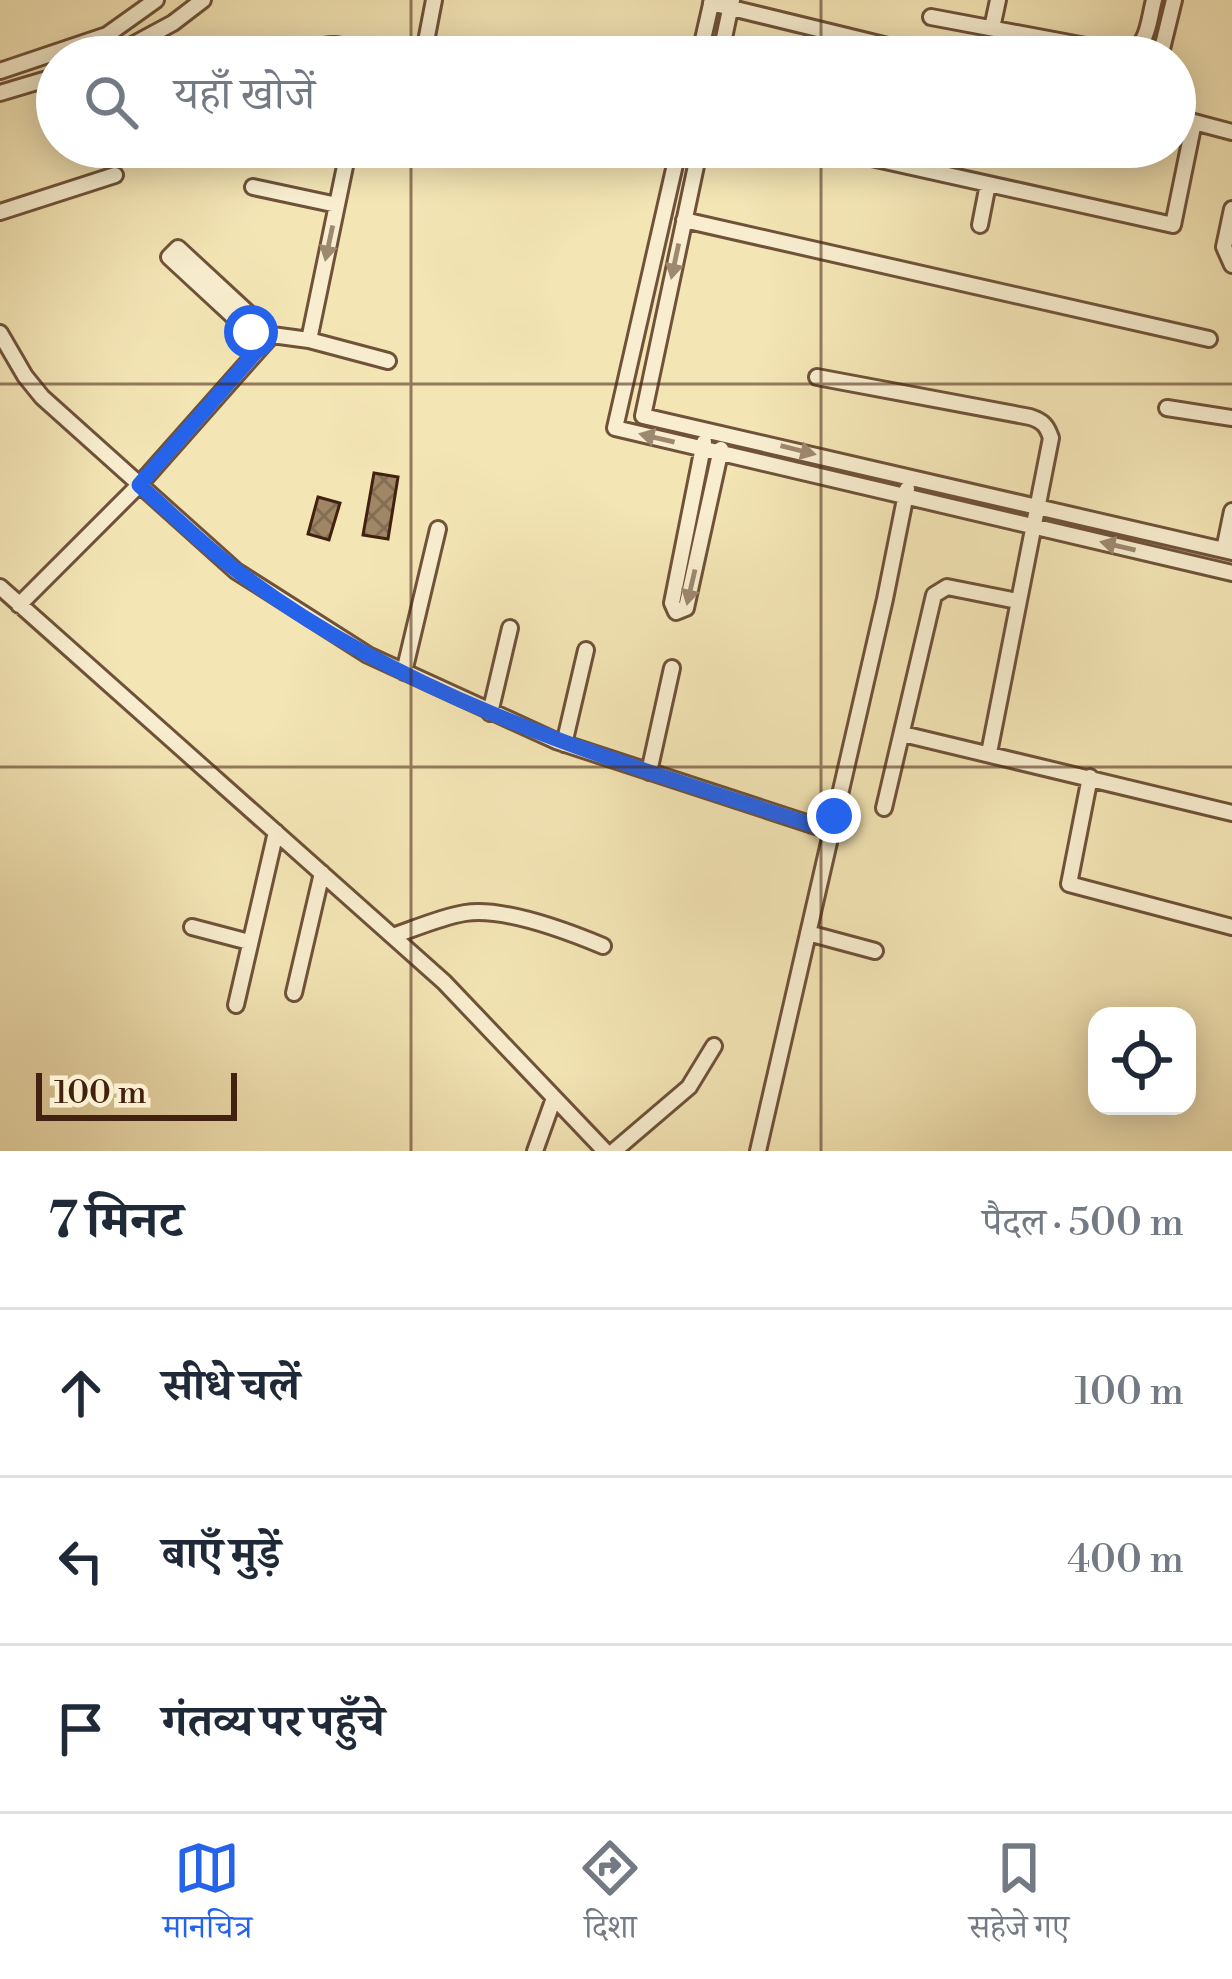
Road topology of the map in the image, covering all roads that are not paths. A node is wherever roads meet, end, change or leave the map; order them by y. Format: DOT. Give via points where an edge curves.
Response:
graph roads {
  1 [pos="156,0"];
  2 [pos="203,0"];
  3 [pos="434,0"];
  4 [pos="998,0"];
  5 [pos="1154,0"];
  6 [pos="1174,0"];
  7 [pos="712,2"];
  8 [pos="732,4"];
  9 [pos="931,17"];
  10 [pos="992,28"];
  11 [pos="104,36"];
  12 [pos="148,36"];
  13 [pos="427,36"];
  14 [pos="704,36"];
  15 [pos="725,36"];
  16 [pos="853,36"];
  17 [pos="1034,36"];
  18 [pos="1145,36"];
  19 [pos="1165,36"];
  20 [pos="36,59"];
  21 [pos="0,71"];
  22 [pos="36,83"];
  23 [pos="0,94"];
  24 [pos="1196,122"];
  25 [pos="1232,131"];
  26 [pos="345,168"];
  27 [pos="674,168"];
  28 [pos="695,168"];
  29 [pos="916,168"];
  30 [pos="1185,168"];
  31 [pos="115,175"];
  32 [pos="988,184"];
  33 [pos="253,188"];
  34 [pos="337,205"];
  35 [pos="1232,209"];
  36 [pos="0,212"];
  37 [pos="683,220"];
  38 [pos="980,225"];
  39 [pos="1232,265"];
  40 [pos="0,333"];
  41 [pos="1209,339"];
  42 [pos="268,340"];
  43 [pos="308,340"];
  44 [pos="388,361"];
  45 [pos="817,377"];
  46 [pos="1167,408"];
  47 [pos="1232,418"];
  48 [pos="706,428"];
  49 [pos="724,432"];
  50 [pos="703,449"];
  51 [pos="720,453"];
  52 [pos="909,474"];
  53 [pos="139,485"];
  54 [pos="905,496"];
  55 [pos="1039,506"];
  56 [pos="1232,511"];
  57 [pos="1034,526"];
  58 [pos="438,529"];
  59 [pos="1228,551"];
  60 [pos="1232,573"];
  61 [pos="0,587"];
  62 [pos="1017,601"];
  63 [pos="19,604"];
  64 [pos="510,628"];
  65 [pos="586,650"];
  66 [pos="672,668"];
  67 [pos="404,672"];
  68 [pos="490,713"];
  69 [pos="903,734"];
  70 [pos="564,744"];
  71 [pos="989,753"];
  72 [pos="649,772"];
  73 [pos="1090,777"];
  74 [pos="884,808"];
  75 [pos="1232,813"];
  76 [pos="831,831"];
  77 [pos="276,832"];
  78 [pos="322,873"];
  79 [pos="192,927"];
  80 [pos="1232,927"];
  81 [pos="808,933"];
  82 [pos="393,936"];
  83 [pos="249,942"];
  84 [pos="603,946"];
  85 [pos="874,951"];
  86 [pos="294,993"];
  87 [pos="236,1005"];
  88 [pos="714,1046"];
  89 [pos="554,1098"];
  90 [pos="535,1151"];
  91 [pos="605,1151"];
  92 [pos="614,1151"];
  93 [pos="758,1151"];
  1 -- 11 [label="street"];
  2 -- 12 [label="street"];
  3 -- 13 [label="street"];
  4 -- 10 [label="street"];
  5 -- 18 [label="street"];
  6 -- 19 [label="street"];
  7 -- 8 [label="street"];
  7 -- 14 [label="street"];
  8 -- 15 [label="street"];
  8 -- 16 [label="street"];
  9 -- 10 [label="street"];
  10 -- 17 [label="street"];
  20 -- 21 [label="street"];
  22 -- 23 [label="street"];
  24 -- 25 [label="street"];
  26 -- 34 [label="street"];
  50 -- 27 [label="street, one-way" via="615,428"];
  28 -- 37 [label="street"];
  29 -- 32 [label="street"];
  30 -- 32 [label="street" via="1173,225"];
  31 -- 36 [label="street"];
  32 -- 38 [label="street"];
  33 -- 34 [label="street"];
  34 -- 43 [label="street, one-way"];
  35 -- 39 [label="street" via="1224,247"];
  37 -- 41 [label="street"];
  37 -- 48 [label="street, one-way" via="643,416"];
  40 -- 53 [label="street" via="43,397"];
  42 -- 42 [label="street" via="169,257 178,248"];
  42 -- 43 [label="street"];
  42 -- 53 [label="street"];
  43 -- 44 [label="street"];
  45 -- 55 [label="street" via="1046,424 1051,438"];
  46 -- 47 [label="street"];
  48 -- 49 [label="street"];
  48 -- 50 [label="street"];
  49 -- 51 [label="street"];
  49 -- 52 [label="street, one-way"];
  50 -- 51 [label="street"];
  51 -- 50 [label="street, one-way" via="686,608 676,612"];
  51 -- 54 [label="street"];
  52 -- 54 [label="street"];
  52 -- 55 [label="street"];
  53 -- 63 [label="street"];
  53 -- 67 [label="street" via="236,571"];
  54 -- 57 [label="street"];
  54 -- 76 [label="street"];
  55 -- 57 [label="street"];
  55 -- 59 [label="street"];
  56 -- 59 [label="street"];
  60 -- 57 [label="street, one-way"];
  57 -- 62 [label="street"];
  58 -- 67 [label="street"];
  61 -- 63 [label="street"];
  62 -- 69 [label="street" via="947,587 934,595"];
  62 -- 71 [label="street"];
  63 -- 77 [label="street"];
  64 -- 68 [label="street"];
  65 -- 70 [label="street"];
  66 -- 72 [label="street"];
  67 -- 68 [label="street"];
  68 -- 70 [label="street"];
  69 -- 71 [label="street"];
  69 -- 74 [label="street"];
  70 -- 72 [label="street"];
  71 -- 73 [label="street"];
  72 -- 76 [label="street"];
  73 -- 75 [label="street"];
  73 -- 80 [label="street" via="1069,884"];
  76 -- 81 [label="street"];
  77 -- 78 [label="street"];
  77 -- 83 [label="street"];
  78 -- 82 [label="street"];
  78 -- 86 [label="street"];
  79 -- 83 [label="street"];
  81 -- 85 [label="street"];
  81 -- 93 [label="street"];
  82 -- 84 [label="street" via="478,912"];
  82 -- 89 [label="street"];
  83 -- 87 [label="street"];
  88 -- 92 [label="street" via="695,1081"];
  89 -- 90 [label="street"];
  89 -- 91 [label="street"];
}
